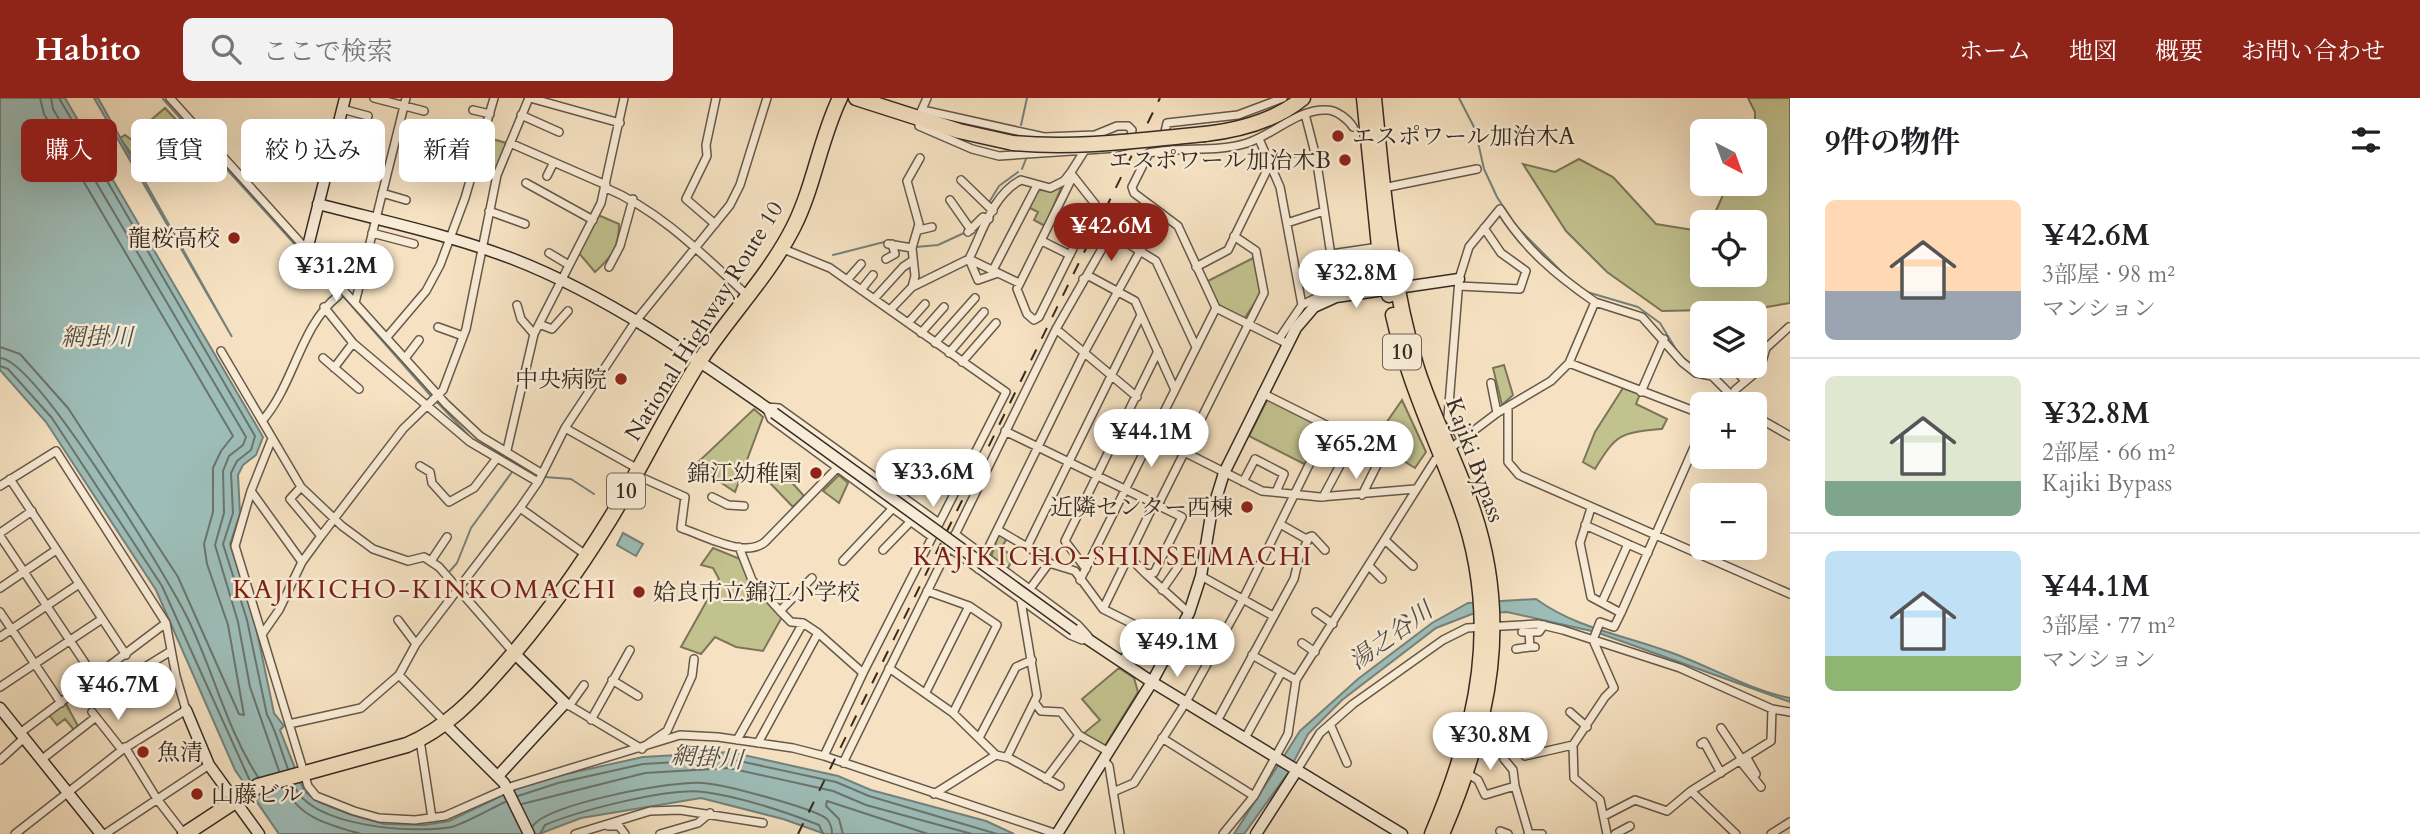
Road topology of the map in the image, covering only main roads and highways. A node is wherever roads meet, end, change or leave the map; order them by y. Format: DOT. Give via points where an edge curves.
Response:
graph roads {
  1 [pos="840,98"];
  2 [pos="856,98"];
  3 [pos="1303,98"];
  4 [pos="1364,98"];
  5 [pos="1374,98"];
  6 [pos="1392,290"];
  7 [pos="1487,623"];
  8 [pos="185,834"];
  9 [pos="1432,834"];
  10 [pos="1442,834"];
  1 -- 8 [label="highway, National Highway Route 10 / 10" via="805,198 781,248 700,361 586,555 514,653 445,724 420,739 278,779 237,797"];
  2 -- 3 [label="highway, bridge" via="1013,143 1084,145 1248,127"];
  4 -- 6 [label="highway, Kajiki Bypass / 10" via="1373,248"];
  5 -- 6 [label="highway, Kajiki Bypass / 10"];
  6 -- 7 [label="highway, Kajiki Bypass / 10" via="1445,452 1479,530"];
  7 -- 9 [label="highway, Kajiki Bypass / 10" via="1469,735"];
  7 -- 10 [label="highway, Kajiki Bypass / 10" via="1485,712 1468,774"];
}
